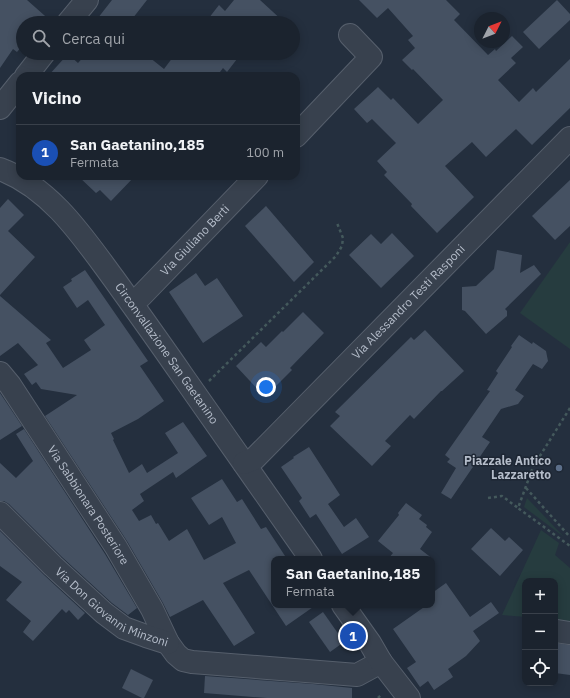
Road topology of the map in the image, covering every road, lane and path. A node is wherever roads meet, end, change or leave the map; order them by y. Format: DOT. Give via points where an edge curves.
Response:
graph roads {
  1 [pos="87,0"];
  2 [pos="74,16"];
  3 [pos="350,35"];
  4 [pos="39,60"];
  5 [pos="29,72"];
  6 [pos="16,88"];
  7 [pos="0,108"];
  8 [pos="300,132"];
  9 [pos="570,138"];
  10 [pos="0,169"];
  11 [pos="16,177"];
  12 [pos="21,180"];
  13 [pos="253,180"];
  14 [pos="337,223"];
  15 [pos="132,303"];
  16 [pos="0,373"];
  17 [pos="204,385"];
  18 [pos="570,408"];
  19 [pos="244,463"];
  20 [pos="526,488"];
  21 [pos="488,498"];
  22 [pos="518,508"];
  23 [pos="0,513"];
  24 [pos="570,537"];
  25 [pos="570,546"];
  26 [pos="309,556"];
  27 [pos="345,608"];
  28 [pos="168,643"];
  29 [pos="381,662"];
  30 [pos="408,698"];
  1 -- 2 [label="street"];
  3 -- 8 [label="street" via="371,56"];
  4 -- 5 [label="street"];
  6 -- 7 [label="street"];
  9 -- 19 [label="street, Via Alessandro Testi Rasponi" via="254,459"];
  10 -- 11 [label="street, Circonvallazione San Gaetanino"];
  12 -- 15 [label="street, Circonvallazione San Gaetanino" via="50,200 78,229"];
  13 -- 15 [label="street, Via Giuliano Berti"];
  14 -- 17 [label="path" via="343,238 336,256"];
  15 -- 19 [label="street, Circonvallazione San Gaetanino"];
  16 -- 28 [label="street, Via Sabbionara Posteriore" via="116,547 152,608"];
  18 -- 20 [label="path" via="533,467"];
  19 -- 26 [label="street, Circonvallazione San Gaetanino"];
  20 -- 22 [label="path"];
  20 -- 24 [label="path"];
  21 -- 22 [label="path" via="502,496"];
  22 -- 25 [label="path"];
  23 -- 28 [label="street, Via Don Giovanni Minzoni" via="104,613 124,628"];
  27 -- 29 [label="street"];
  28 -- 29 [label="street, Via Don Giovanni Minzoni" via="183,660 192,662 357,675"];
  29 -- 30 [label="street"];
}
